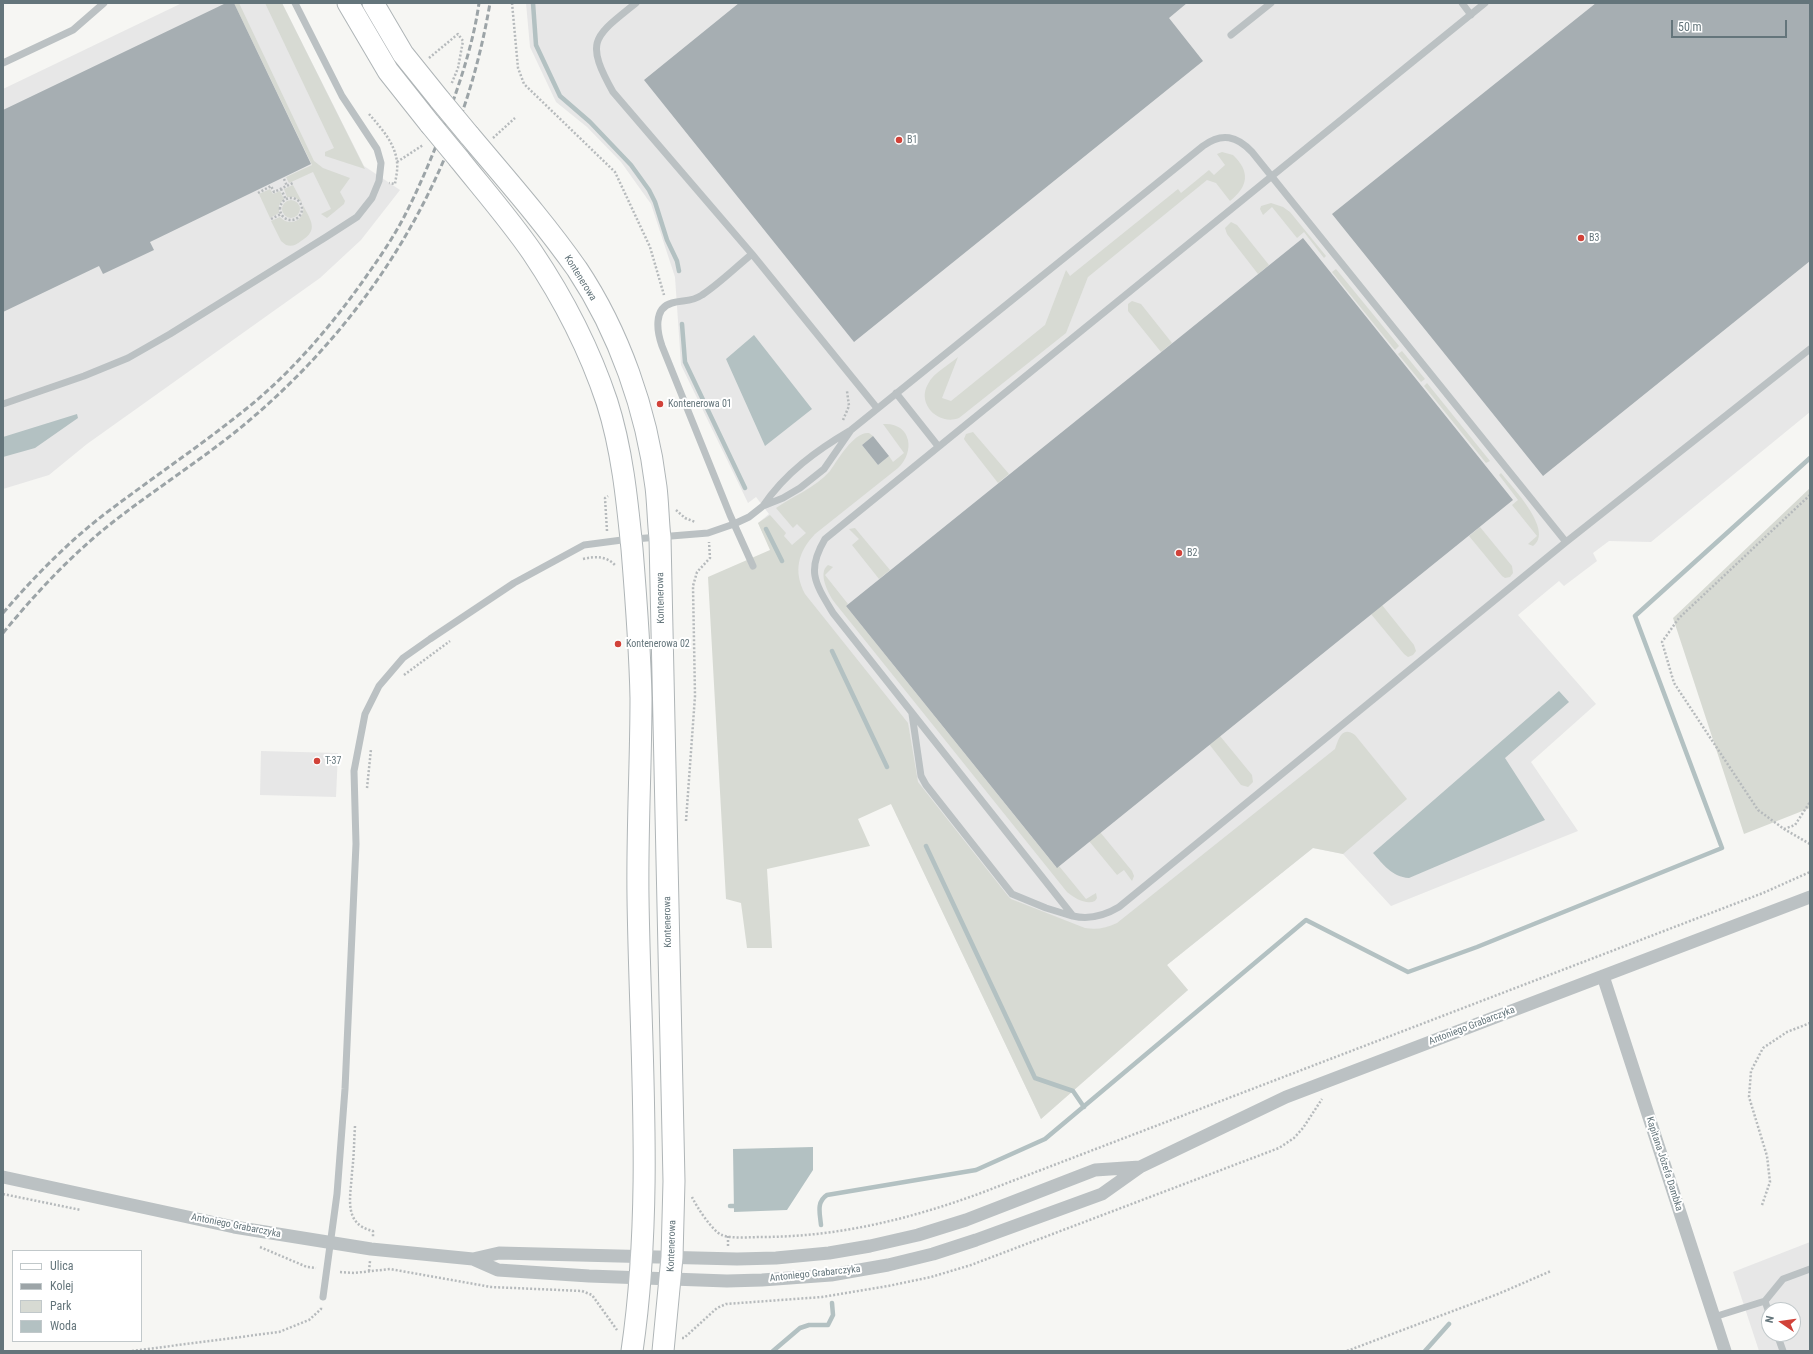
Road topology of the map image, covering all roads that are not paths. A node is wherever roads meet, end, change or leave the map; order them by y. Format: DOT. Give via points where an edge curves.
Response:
graph roads {
  1 [pos="104,3"];
  2 [pos="295,3"];
  3 [pos="348,3"];
  4 [pos="372,3"];
  5 [pos="636,3"];
  6 [pos="1271,3"];
  7 [pos="1462,3"];
  8 [pos="1486,3"];
  9 [pos="1471,15"];
  10 [pos="1231,35"];
  11 [pos="3,63"];
  12 [pos="1271,177"];
  13 [pos="752,254"];
  14 [pos="1810,349"];
  15 [pos="896,393"];
  16 [pos="3,404"];
  17 [pos="877,408"];
  18 [pos="851,430"];
  19 [pos="938,446"];
  20 [pos="763,506"];
  21 [pos="734,524"];
  22 [pos="660,538"];
  23 [pos="631,539"];
  24 [pos="1566,542"];
  25 [pos="753,566"];
  26 [pos="912,714"];
  27 [pos="1810,898"];
  28 [pos="1073,916"];
  29 [pos="1604,976"];
  30 [pos="1140,1167"];
  31 [pos="3,1177"];
  32 [pos="331,1243"];
  33 [pos="641,1256"];
  34 [pos="672,1257"];
  35 [pos="472,1259"];
  36 [pos="1810,1268"];
  37 [pos="640,1278"];
  38 [pos="670,1279"];
  39 [pos="323,1298"];
  40 [pos="1764,1301"];
  41 [pos="1714,1317"];
  42 [pos="632,1351"];
  43 [pos="663,1351"];
  44 [pos="1725,1351"];
  1 -- 11 [label="lane" via="73,30"];
  2 -- 16 [label="lane" via="342,96 377,149 381,163 379,181 372,198 357,217 326,238 170,334 134,354 84,376"];
  3 -- 23 [label="main road, bridge" via="388,71 531,251 570,314 608,404 626,490"];
  4 -- 22 [label="main road, Kontenerowa, bridge" via="403,54 554,238 578,271 603,316 635,391 656,486"];
  5 -- 13 [label="lane" via="604,29 598,40 596,54 600,69 613,92"];
  6 -- 10 [label="lane"];
  7 -- 9 [label="lane"];
  8 -- 9 [label="lane"];
  9 -- 12 [label="lane"];
  12 -- 15 [label="lane" via="1242,143 1228,137 1210,141"];
  12 -- 19 [label="lane"];
  12 -- 24 [label="lane"];
  13 -- 17 [label="lane"];
  13 -- 21 [label="lane" via="698,298 669,304 658,318 658,333"];
  14 -- 24 [label="lane"];
  15 -- 17 [label="lane"];
  15 -- 19 [label="lane"];
  17 -- 18 [label="lane"];
  18 -- 20 [label="lane" via="827,444 788,475"];
  18 -- 20 [label="lane" via="819,473 789,495"];
  19 -- 26 [label="lane" via="825,539 816,554 814,567 819,589 834,613"];
  20 -- 21 [label="lane"];
  21 -- 22 [label="lane" via="708,533"];
  21 -- 25 [label="lane"];
  22 -- 23 [label="lane"];
  22 -- 34 [label="main road, Kontenerowa" via="674,1181"];
  23 -- 32 [label="lane" via="584,546 514,583 404,658 379,686 365,714 354,770 356,844 345,1089"];
  23 -- 33 [label="main road" via="641,696 638,865 644,1133"];
  24 -- 28 [label="lane" via="1119,907 1106,915 1093,918"];
  26 -- 28 [label="lane"];
  26 -- 28 [label="lane" via="921,776 1012,894"];
  27 -- 29 [label="street, Antoniego Grabarczyka"];
  29 -- 30 [label="street, Antoniego Grabarczyka" via="1286,1098"];
  29 -- 41 [label="street, Kapitana Józefa Dambka"];
  30 -- 34 [label="street, Antoniego Grabarczyka" via="1095,1170 966,1220 870,1246 776,1258"];
  30 -- 38 [label="street, Antoniego Grabarczyka" via="1102,1194 976,1240 888,1265 831,1275 762,1280"];
  31 -- 32 [label="street, Antoniego Grabarczyka" via="234,1227"];
  32 -- 35 [label="street, Antoniego Grabarczyka"];
  32 -- 39 [label="lane"];
  33 -- 34 [label="street, Antoniego Grabarczyka"];
  33 -- 35 [label="street, Antoniego Grabarczyka" via="499,1253"];
  33 -- 37 [label="main road"];
  34 -- 38 [label="main road, Kontenerowa"];
  35 -- 37 [label="street, Antoniego Grabarczyka" via="498,1270"];
  36 -- 40 [label="lane" via="1783,1279"];
  37 -- 38 [label="street, Antoniego Grabarczyka"];
  37 -- 42 [label="main road"];
  38 -- 43 [label="main road, Kontenerowa"];
  40 -- 41 [label="lane"];
  41 -- 44 [label="street, Kapitana Józefa Dambka"];
}
